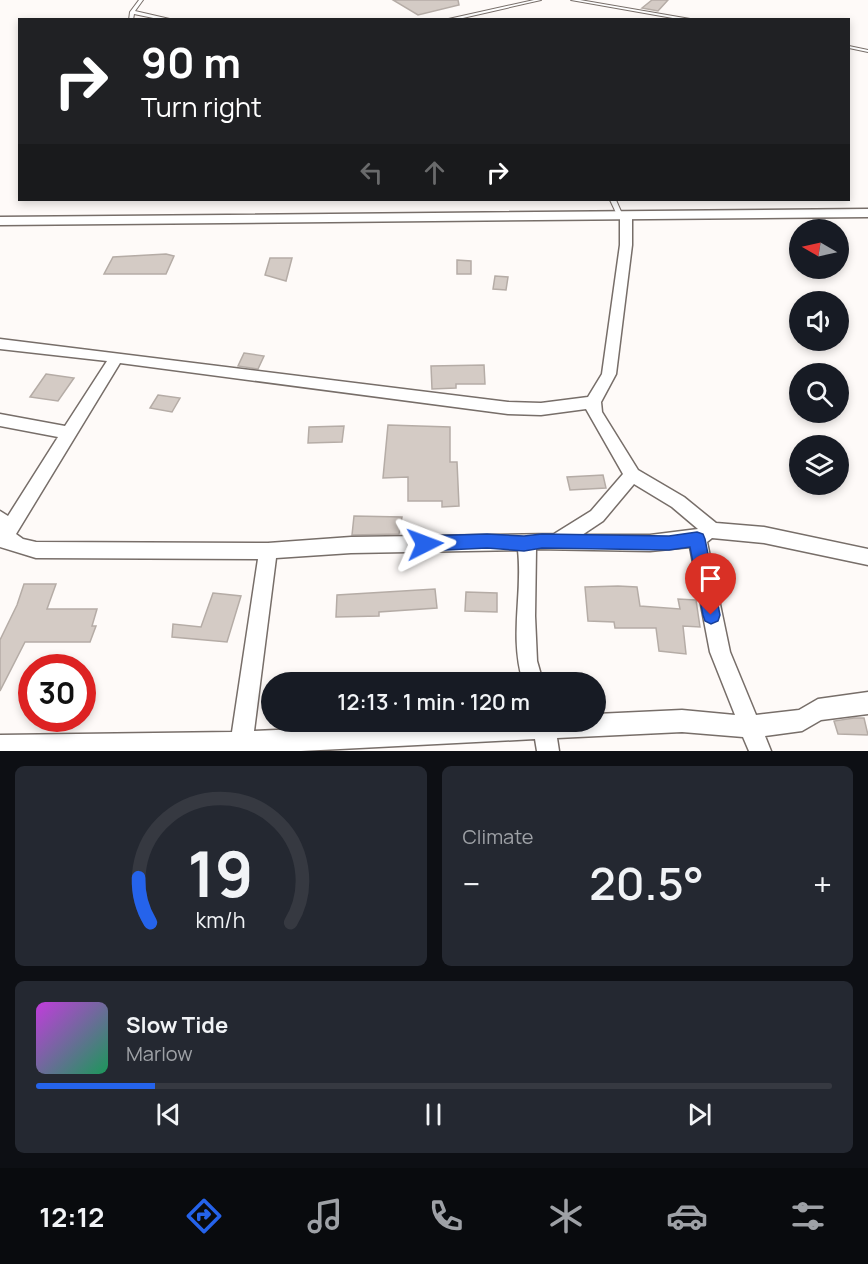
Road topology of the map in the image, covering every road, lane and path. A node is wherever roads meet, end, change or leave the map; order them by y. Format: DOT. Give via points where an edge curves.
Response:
graph roads {
  1 [pos="141,0"];
  2 [pos="539,0"];
  3 [pos="573,0"];
  4 [pos="132,12"];
  5 [pos="130,18"];
  6 [pos="162,18"];
  7 [pos="455,18"];
  8 [pos="687,18"];
  9 [pos="850,47"];
  10 [pos="868,51"];
  11 [pos="614,201"];
  12 [pos="868,213"];
  13 [pos="623,216"];
  14 [pos="0,220"];
  15 [pos="0,344"];
  16 [pos="116,358"];
  17 [pos="593,402"];
  18 [pos="0,420"];
  19 [pos="70,434"];
  20 [pos="632,475"];
  21 [pos="0,518"];
  22 [pos="704,535"];
  23 [pos="3,540"];
  24 [pos="557,541"];
  25 [pos="524,543"];
  26 [pos="268,551"];
  27 [pos="868,557"];
  28 [pos="530,672"];
  29 [pos="868,703"];
  30 [pos="606,726"];
  31 [pos="750,727"];
  32 [pos="459,732"];
  33 [pos="545,732"];
  34 [pos="241,742"];
  35 [pos="320,745"];
  36 [pos="0,746"];
  37 [pos="548,751"];
  38 [pos="760,751"];
  1 -- 4 [label="lane"];
  2 -- 7 [label="lane"];
  3 -- 8 [label="lane"];
  4 -- 5 [label="lane"];
  4 -- 6 [label="lane"];
  9 -- 10 [label="lane"];
  11 -- 13 [label="lane"];
  12 -- 13 [label="street"];
  13 -- 14 [label="street"];
  13 -- 17 [label="street" via="626,245 609,374"];
  15 -- 16 [label="street"];
  16 -- 17 [label="street" via="508,408 541,409"];
  16 -- 19 [label="street"];
  17 -- 20 [label="street" via="594,412"];
  18 -- 19 [label="street"];
  19 -- 23 [label="street"];
  20 -- 22 [label="street" via="678,502"];
  20 -- 24 [label="street" via="597,516"];
  21 -- 23 [label="street"];
  22 -- 24 [label="street" via="669,543"];
  22 -- 27 [label="street" via="764,535"];
  22 -- 31 [label="street" via="720,652"];
  23 -- 26 [label="street" via="36,550"];
  24 -- 25 [label="street"];
  25 -- 26 [label="street" via="351,545"];
  25 -- 28 [label="street" via="529,567 525,588"];
  26 -- 34 [label="street"];
  29 -- 31 [label="street" via="818,710 802,720"];
  30 -- 31 [label="street" via="682,721"];
  31 -- 38 [label="street"];
  32 -- 35 [label="street"];
  33 -- 37 [label="street"];
  34 -- 35 [label="street"];
  34 -- 36 [label="street"];
}
